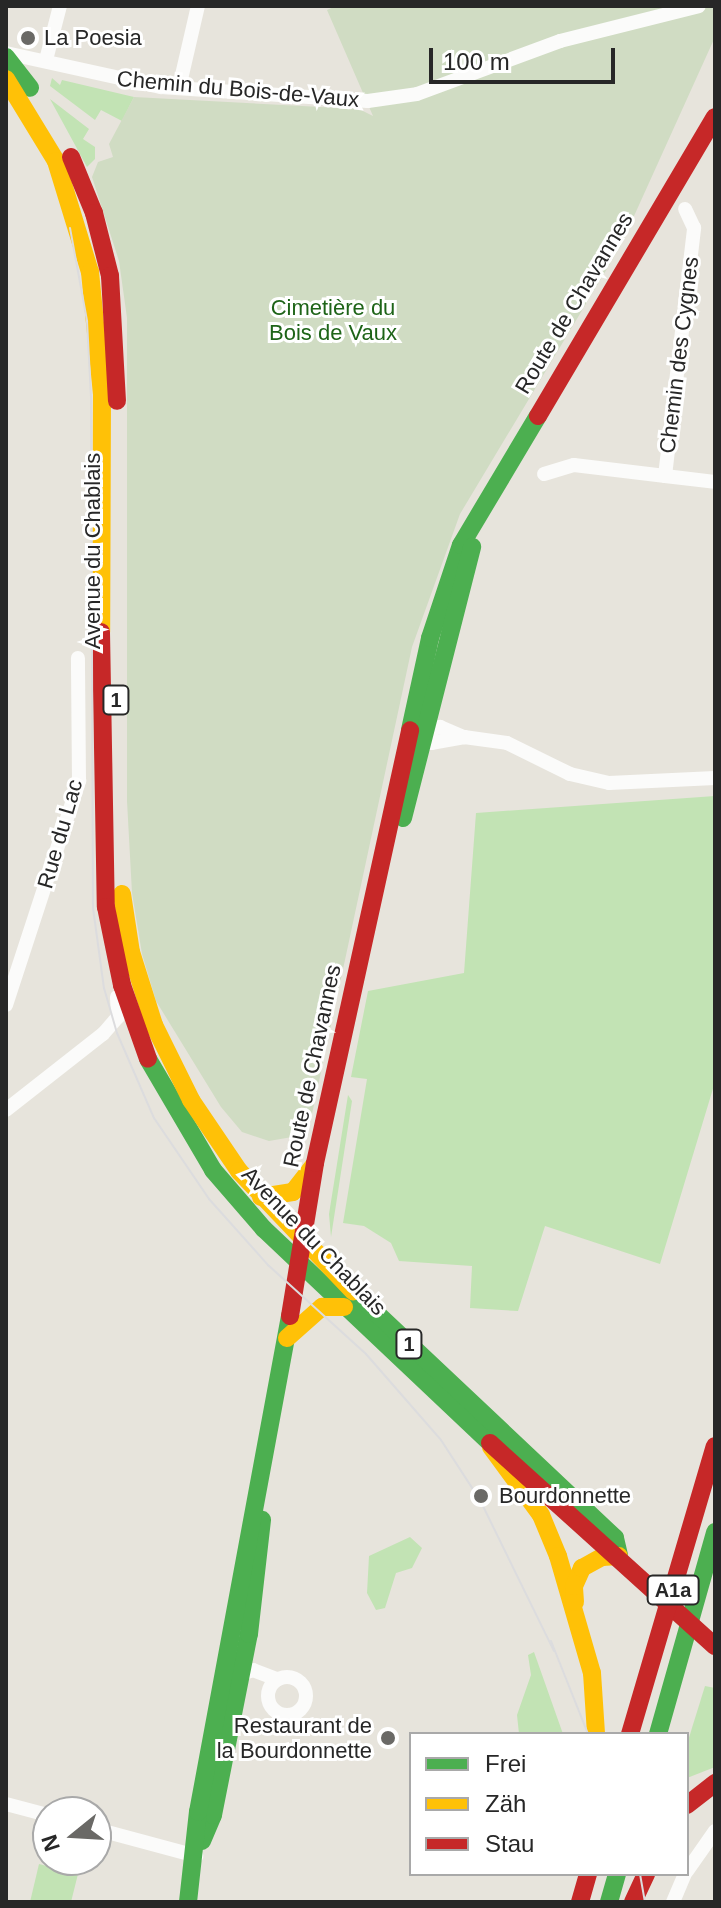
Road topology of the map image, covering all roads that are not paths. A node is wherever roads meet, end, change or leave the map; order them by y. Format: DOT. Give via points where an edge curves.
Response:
graph roads {
  1 [pos="60,6"];
  2 [pos="198,6"];
  3 [pos="699,6"];
  4 [pos="6,55"];
  5 [pos="46,60"];
  6 [pos="6,79"];
  7 [pos="179,88"];
  8 [pos="715,117"];
  9 [pos="685,209"];
  10 [pos="544,474"];
  11 [pos="665,476"];
  12 [pos="715,482"];
  13 [pos="479,517"];
  14 [pos="443,596"];
  15 [pos="78,658"];
  16 [pos="429,735"];
  17 [pos="715,778"];
  18 [pos="398,813"];
  19 [pos="106,907"];
  20 [pos="6,1005"];
  21 [pos="103,1034"];
  22 [pos="160,1087"];
  23 [pos="6,1110"];
  24 [pos="315,1163"];
  25 [pos="261,1197"];
  26 [pos="302,1240"];
  27 [pos="299,1263"];
  28 [pos="344,1307"];
  29 [pos="287,1338"];
  30 [pos="715,1446"];
  31 [pos="491,1447"];
  32 [pos="715,1532"];
  33 [pos="619,1556"];
  34 [pos="715,1567"];
  35 [pos="576,1613"];
  36 [pos="686,1636"];
  37 [pos="715,1646"];
  38 [pos="231,1675"];
  39 [pos="277,1679"];
  40 [pos="268,1693"];
  41 [pos="596,1732"];
  42 [pos="631,1732"];
  43 [pos="659,1732"];
  44 [pos="715,1783"];
  45 [pos="689,1803"];
  46 [pos="6,1804"];
  47 [pos="32,1811"];
  48 [pos="715,1831"];
  49 [pos="112,1833"];
  50 [pos="196,1856"];
  51 [pos="689,1869"];
  52 [pos="568,1876"];
  53 [pos="587,1876"];
  54 [pos="616,1876"];
  55 [pos="645,1876"];
  56 [pos="685,1876"];
  57 [pos="188,1902"];
  58 [pos="562,1902"];
  59 [pos="580,1902"];
  60 [pos="609,1902"];
  61 [pos="633,1902"];
  62 [pos="673,1902"];
  1 -- 5 [label="street"];
  2 -- 7 [label="street"];
  3 -- 7 [label="street, Chemin du Bois-de-Vaux" via="560,41 417,94 368,101"];
  4 -- 5 [label="street, Chemin du Bois-de-Vaux"];
  4 -- 25 [label="main road, Avenue du Chablais / 1" via="42,104 71,157 94,213 110,276 117,337 116,827 131,952 154,1025 191,1100"];
  5 -- 7 [label="street, Chemin du Bois-de-Vaux" via="123,82"];
  6 -- 19 [label="main road, Avenue du Chablais / 1" via="56,161 84,242 93,293 102,394 100,784"];
  8 -- 13 [label="main road, Route de Chavannes"];
  9 -- 11 [label="street, Chemin des Cygnes" via="694,228"];
  10 -- 11 [label="street, Chemin des Cygnes" via="574,465"];
  11 -- 12 [label="street"];
  13 -- 14 [label="main road, Route de Chavannes" via="461,545"];
  13 -- 16 [label="main road, Route de Chavannes"];
  14 -- 16 [label="street, Route de Chavannes" via="441,626 417,723"];
  14 -- 18 [label="main road, Route de Chavannes"];
  15 -- 20 [label="street, Rue du Lac" via="79,781"];
  16 -- 17 [label="street" via="507,743 570,774 609,783"];
  16 -- 18 [label="main road, Route de Chavannes"];
  18 -- 24 [label="main road, Route de Chavannes" via="376,881"];
  19 -- 21 [label="street" via="105,948 120,1009"];
  19 -- 22 [label="main road, Avenue du Chablais / 1" via="122,985"];
  21 -- 22 [label="street" via="128,1036 144,1071"];
  21 -- 23 [label="street"];
  22 -- 27 [label="main road, Avenue du Chablais / 1" via="213,1170"];
  24 -- 25 [label="main road" via="293,1192"];
  24 -- 26 [label="main road, Route de Chavannes"];
  25 -- 26 [label="main road, Avenue du Chablais / 1"];
  26 -- 27 [label="main road, Route de Chavannes"];
  26 -- 33 [label="main road, Avenue du Chablais / 1" via="610,1534"];
  27 -- 28 [label="main road, Avenue du Chablais / 1"];
  27 -- 29 [label="main road, Route de Chavannes"];
  28 -- 29 [label="main road" via="322,1307"];
  28 -- 31 [label="main road, Avenue du Chablais / 1"];
  29 -- 38 [label="main road, Route de Chavannes"];
  30 -- 42 [label="main road, A1a"];
  31 -- 33 [label="main road, Avenue du Chablais / 1" via="602,1550"];
  31 -- 35 [label="main road" via="541,1515"];
  32 -- 36 [label="main road, A1a"];
  33 -- 35 [label="main road" via="602,1557 582,1568 574,1586"];
  33 -- 37 [label="main road, Avenue du Chablais / 1"];
  34 -- 36 [label="main road"];
  35 -- 41 [label="main road" via="592,1673"];
  36 -- 43 [label="main road, A1a"];
  38 -- 39 [label="street" via="253,1670"];
  38 -- 40 [label="street" via="250,1690"];
  38 -- 50 [label="main road, Route de Chavannes" via="198,1812"];
  39 -- 40 [label="street"];
  39 -- 40 [label="street" via="301,1682 304,1706 287,1715 270,1704"];
  44 -- 45 [label="main road"];
  46 -- 47 [label="street"];
  48 -- 51 [label="street"];
  49 -- 50 [label="street"];
  50 -- 57 [label="main road, Route de Chavannes"];
  52 -- 58 [label="main road"];
  53 -- 59 [label="main road"];
  54 -- 60 [label="main road"];
  55 -- 61 [label="main road"];
  56 -- 62 [label="street"];
}
